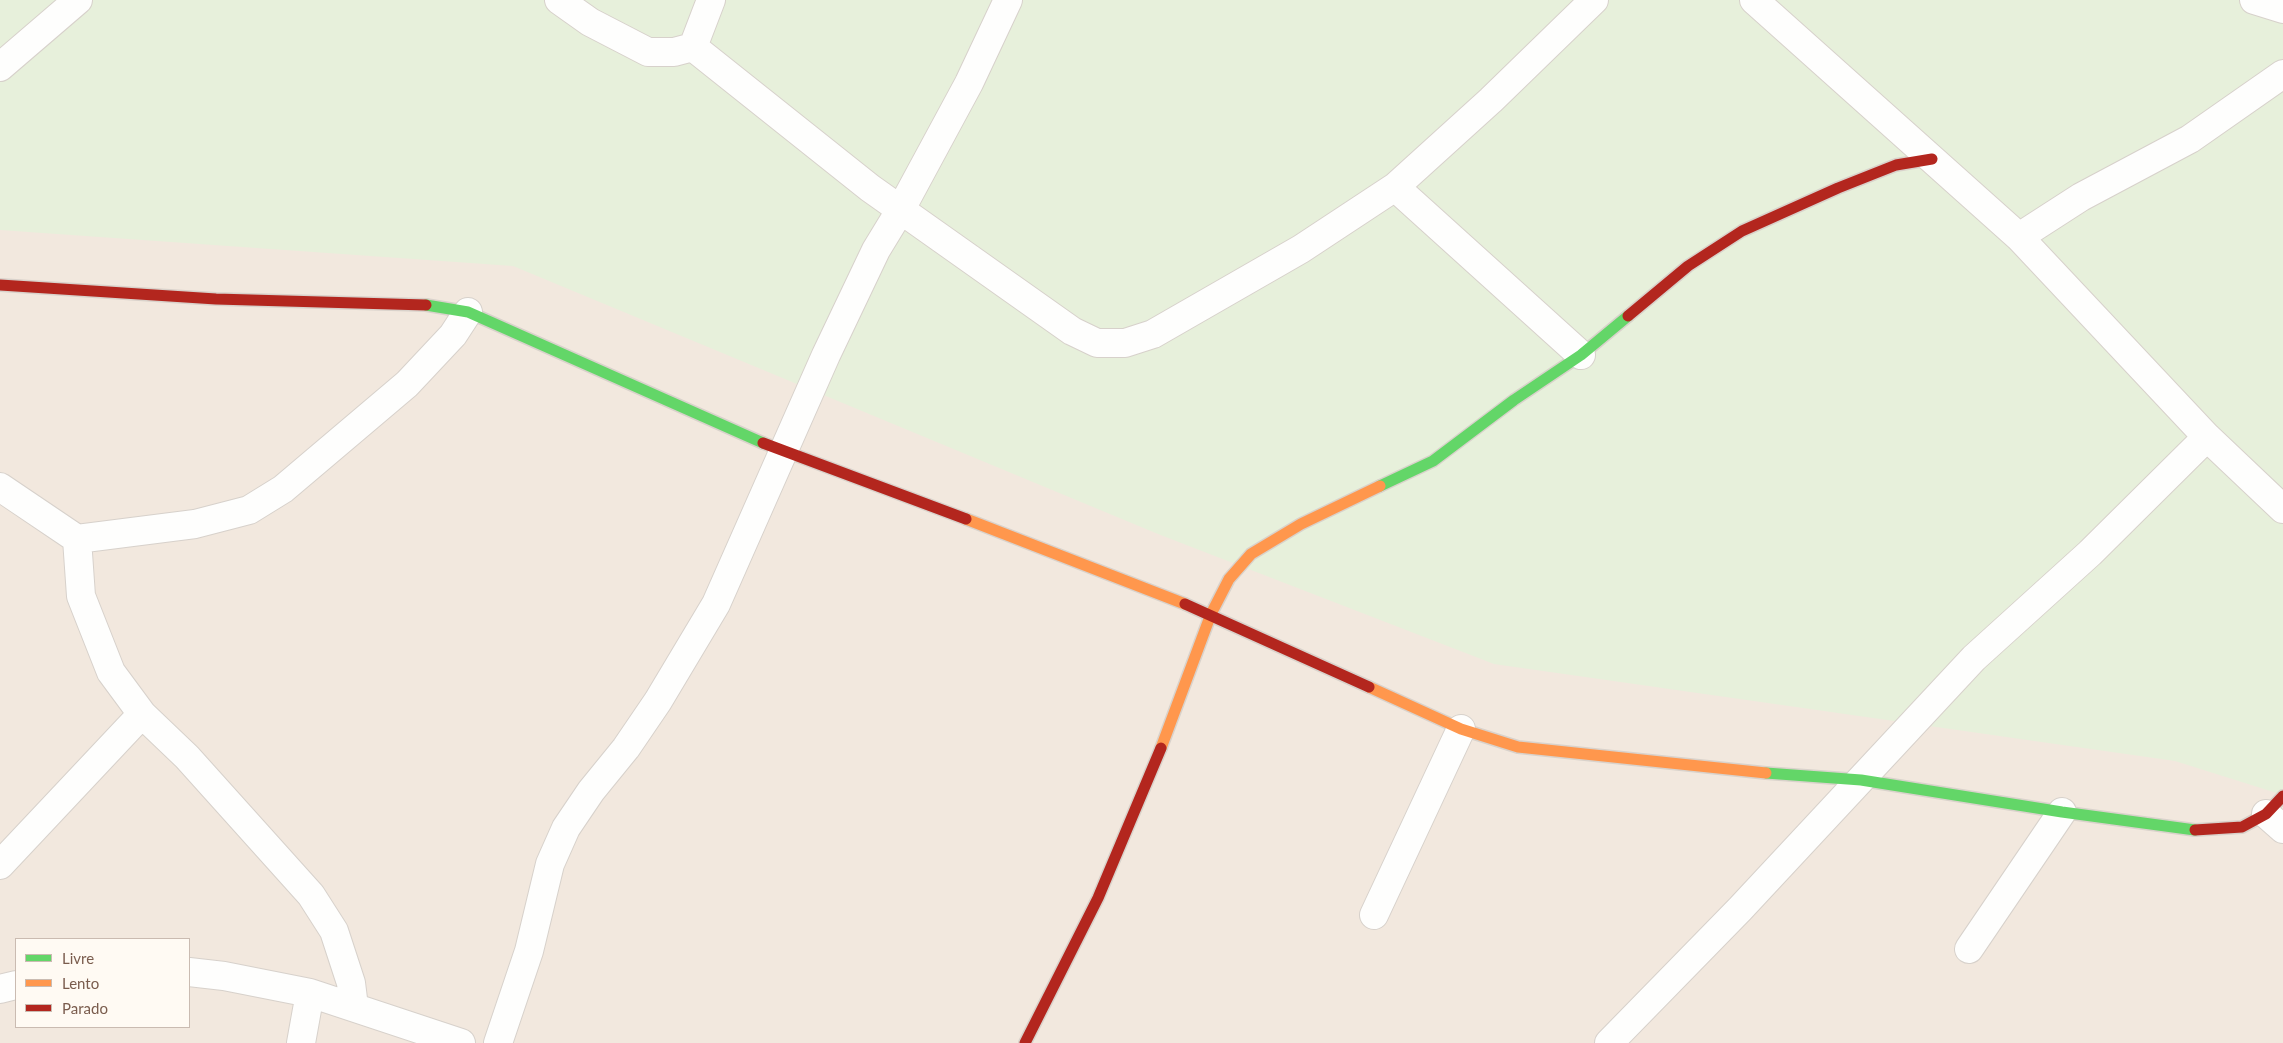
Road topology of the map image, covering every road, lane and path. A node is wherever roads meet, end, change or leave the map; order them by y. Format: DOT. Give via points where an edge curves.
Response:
graph roads {
  1 [pos="78,0"];
  2 [pos="559,0"];
  3 [pos="711,0"];
  4 [pos="1008,0"];
  5 [pos="1594,0"];
  6 [pos="1754,0"];
  7 [pos="2254,0"];
  8 [pos="2283,9"];
  9 [pos="693,47"];
  10 [pos="0,67"];
  11 [pos="2283,74"];
  12 [pos="1932,158"];
  13 [pos="1395,187"];
  14 [pos="902,209"];
  15 [pos="2019,238"];
  16 [pos="0,285"];
  17 [pos="468,312"];
  18 [pos="1581,354"];
  19 [pos="2207,437"];
  20 [pos="784,452"];
  21 [pos="0,487"];
  22 [pos="2283,509"];
  23 [pos="77,540"];
  24 [pos="1211,614"];
  25 [pos="142,714"];
  26 [pos="1461,729"];
  27 [pos="1861,780"];
  28 [pos="2062,812"];
  29 [pos="2277,813"];
  30 [pos="0,865"];
  31 [pos="1374,915"];
  32 [pos="1969,949"];
  33 [pos="190,972"];
  34 [pos="15,985"];
  35 [pos="0,989"];
  36 [pos="310,993"];
  37 [pos="354,1007"];
  38 [pos="301,1043"];
  39 [pos="461,1043"];
  40 [pos="498,1043"];
  41 [pos="1025,1043"];
  42 [pos="1609,1043"];
  1 -- 10 [label="street"];
  2 -- 9 [label="street" via="590,22 648,52 674,52"];
  3 -- 9 [label="street"];
  4 -- 14 [label="street"];
  5 -- 13 [label="street"];
  6 -- 12 [label="street"];
  7 -- 8 [label="street"];
  9 -- 14 [label="street" via="870,188"];
  11 -- 15 [label="street" via="2190,139 2081,197"];
  12 -- 15 [label="street"];
  12 -- 18 [label="street" via="1896,165 1742,231 1688,266"];
  13 -- 14 [label="street" via="1301,249 1153,334 1125,343 1097,343 1072,331"];
  13 -- 18 [label="street"];
  14 -- 20 [label="street" via="872,258"];
  15 -- 19 [label="street"];
  16 -- 17 [label="street" via="216,299 402,303"];
  17 -- 20 [label="street"];
  17 -- 23 [label="street" via="453,336 407,384 297,478 249,510 195,524"];
  18 -- 24 [label="street" via="1433,461 1301,524 1251,554 1229,579"];
  19 -- 22 [label="street"];
  19 -- 27 [label="street" via="2090,554 1974,658"];
  20 -- 24 [label="street" via="908,496"];
  20 -- 40 [label="street" via="716,604 631,740 566,828 550,864 530,952"];
  21 -- 23 [label="street"];
  23 -- 25 [label="street" via="81,596 111,672"];
  24 -- 26 [label="street"];
  24 -- 41 [label="street" via="1159,752 1098,898"];
  25 -- 30 [label="street"];
  25 -- 37 [label="street" via="186,757 312,895 334,931 351,983"];
  26 -- 27 [label="street" via="1518,747"];
  26 -- 31 [label="street"];
  27 -- 28 [label="street"];
  27 -- 42 [label="street"];
  28 -- 29 [label="street" via="2191,830 2242,827"];
  28 -- 32 [label="street"];
  33 -- 36 [label="street"];
  34 -- 35 [label="street"];
  36 -- 37 [label="street"];
  36 -- 38 [label="street"];
  37 -- 39 [label="street"];
}
